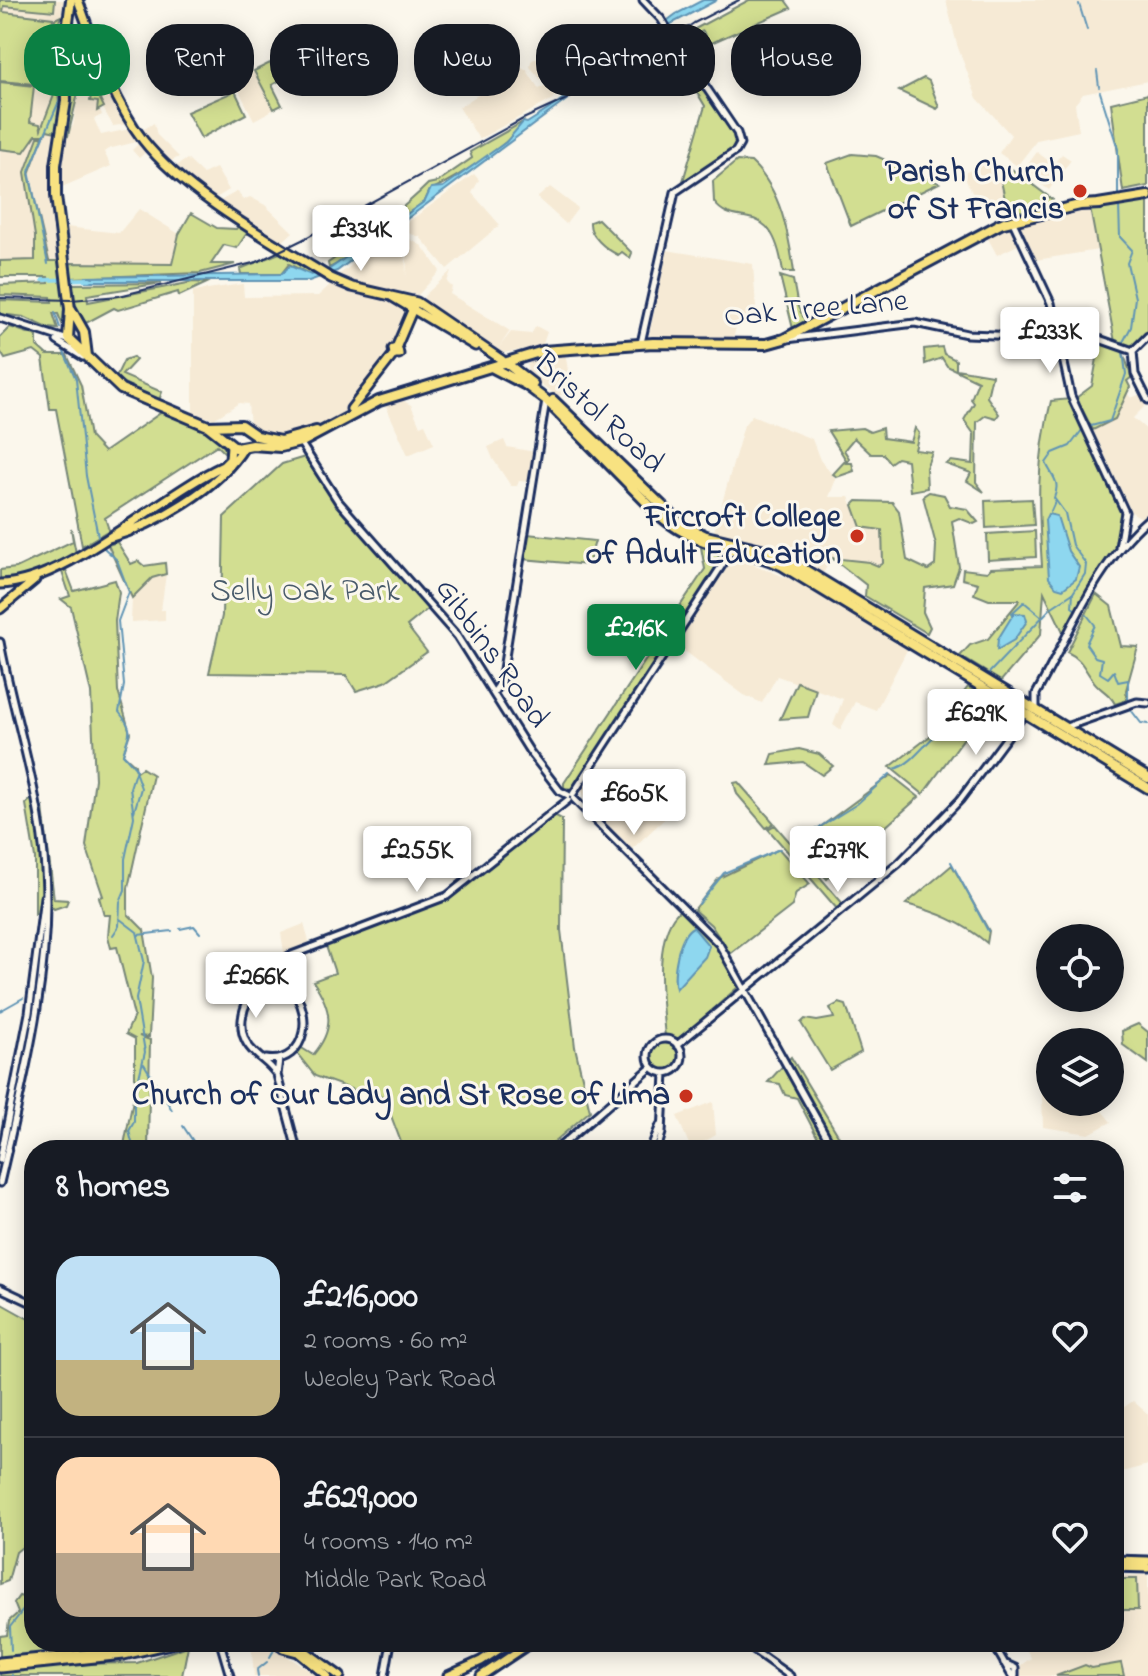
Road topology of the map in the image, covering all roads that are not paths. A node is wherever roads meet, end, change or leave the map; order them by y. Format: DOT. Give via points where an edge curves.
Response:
graph roads {
  1 [pos="71,0"];
  2 [pos="78,0"];
  3 [pos="643,0"];
  4 [pos="71,11"];
  5 [pos="86,22"];
  6 [pos="69,23"];
  7 [pos="1148,196"];
  8 [pos="1008,221"];
  9 [pos="415,304"];
  10 [pos="70,309"];
  11 [pos="0,318"];
  12 [pos="69,330"];
  13 [pos="82,331"];
  14 [pos="43,332"];
  15 [pos="1148,336"];
  16 [pos="784,339"];
  17 [pos="1058,339"];
  18 [pos="70,342"];
  19 [pos="641,343"];
  20 [pos="1133,351"];
  21 [pos="531,355"];
  22 [pos="87,356"];
  23 [pos="500,364"];
  24 [pos="93,365"];
  25 [pos="374,379"];
  26 [pos="526,382"];
  27 [pos="1148,400"];
  28 [pos="374,401"];
  29 [pos="549,403"];
  30 [pos="351,409"];
  31 [pos="331,425"];
  32 [pos="208,426"];
  33 [pos="231,428"];
  34 [pos="250,432"];
  35 [pos="229,443"];
  36 [pos="291,443"];
  37 [pos="246,446"];
  38 [pos="611,459"];
  39 [pos="1127,517"];
  40 [pos="1148,519"];
  41 [pos="1142,525"];
  42 [pos="106,539"];
  43 [pos="729,545"];
  44 [pos="1119,547"];
  45 [pos="43,574"];
  46 [pos="6,585"];
  47 [pos="16,594"];
  48 [pos="0,609"];
  49 [pos="0,645"];
  50 [pos="492,690"];
  51 [pos="1036,694"];
  52 [pos="1148,703"];
  53 [pos="1024,706"];
  54 [pos="1037,710"];
  55 [pos="1066,733"];
  56 [pos="1148,778"];
  57 [pos="1148,788"];
  58 [pos="571,797"];
  59 [pos="43,923"];
  60 [pos="279,971"];
  61 [pos="268,982"];
  62 [pos="283,982"];
  63 [pos="745,989"];
  64 [pos="677,1045"];
  65 [pos="266,1059"];
  66 [pos="279,1059"];
  67 [pos="652,1067"];
  68 [pos="665,1073"];
  69 [pos="277,1075"];
  70 [pos="661,1122"];
  71 [pos="294,1140"];
  72 [pos="568,1140"];
  73 [pos="654,1140"];
  74 [pos="658,1140"];
  75 [pos="828,1140"];
  76 [pos="0,1160"];
  77 [pos="0,1183"];
  78 [pos="0,1288"];
  79 [pos="24,1299"];
  80 [pos="1124,1560"];
  81 [pos="1148,1561"];
  82 [pos="1124,1567"];
  83 [pos="1148,1568"];
  84 [pos="102,1652"];
  85 [pos="141,1652"];
  86 [pos="223,1652"];
  87 [pos="301,1652"];
  88 [pos="304,1652"];
  89 [pos="389,1652"];
  90 [pos="494,1652"];
  91 [pos="513,1652"];
  92 [pos="756,1652"];
  93 [pos="998,1652"];
  94 [pos="0,1662"];
  95 [pos="473,1665"];
  96 [pos="0,1668"];
  97 [pos="462,1670"];
  98 [pos="490,1671"];
  99 [pos="1015,1675"];
  100 [pos="230,1676"];
  101 [pos="327,1676"];
  102 [pos="340,1676"];
  103 [pos="385,1676"];
  104 [pos="448,1676"];
  105 [pos="469,1676"];
  106 [pos="481,1676"];
  107 [pos="790,1676"];
  1 -- 4 [label="highway"];
  2 -- 5 [label="main road, Bristol Road"];
  3 -- 19 [label="street, bridge" via="661,19 740,144 675,192"];
  4 -- 5 [label="main road"];
  4 -- 6 [label="highway"];
  5 -- 6 [label="main road"];
  5 -- 9 [label="main road, Bristol Road" via="125,109 152,150 205,195 324,274"];
  6 -- 10 [label="highway" via="56,188"];
  7 -- 8 [label="highway"];
  8 -- 16 [label="highway"];
  8 -- 17 [label="street" via="1049,295"];
  9 -- 23 [label="main road, Bristol Road"];
  9 -- 25 [label="main road" via="395,351"];
  10 -- 12 [label="highway"];
  10 -- 13 [label="highway"];
  11 -- 14 [label="street"];
  12 -- 13 [label="highway"];
  12 -- 14 [label="street"];
  12 -- 18 [label="highway"];
  13 -- 18 [label="highway" via="81,341"];
  13 -- 22 [label="highway"];
  14 -- 18 [label="street"];
  15 -- 20 [label="street"];
  16 -- 17 [label="street, Oak Tree Lane" via="915,323 967,334"];
  16 -- 19 [label="highway, Oak Tree Lane" via="756,346"];
  17 -- 20 [label="street, Oak Tree Lane" via="1099,339"];
  17 -- 39 [label="street" via="1071,396"];
  18 -- 22 [label="highway"];
  18 -- 24 [label="street"];
  19 -- 21 [label="highway, Oak Tree Lane"];
  20 -- 27 [label="street" via="1135,374"];
  21 -- 23 [label="highway, Oak Tree Lane"];
  21 -- 26 [label="highway" via="524,364"];
  22 -- 24 [label="highway"];
  23 -- 26 [label="highway, Bristol Road"];
  23 -- 26 [label="highway"];
  23 -- 28 [label="highway, Oak Tree Lane"];
  24 -- 32 [label="highway" via="132,394"];
  25 -- 28 [label="main road"];
  25 -- 30 [label="main road"];
  26 -- 29 [label="highway, Bristol Road"];
  26 -- 38 [label="highway, Bristol Road"];
  28 -- 30 [label="highway"];
  28 -- 31 [label="highway"];
  29 -- 38 [label="highway, Bristol Road"];
  29 -- 50 [label="street" via="501,677"];
  30 -- 31 [label="highway"];
  31 -- 36 [label="highway"];
  31 -- 36 [label="highway"];
  32 -- 33 [label="highway"];
  32 -- 35 [label="highway"];
  33 -- 34 [label="highway" via="241,425"];
  33 -- 35 [label="highway"];
  34 -- 36 [label="highway"];
  34 -- 37 [label="highway"];
  35 -- 37 [label="highway"];
  35 -- 42 [label="main road" via="230,459 223,466"];
  36 -- 37 [label="highway"];
  36 -- 50 [label="street, Gibbins Road" via="311,459 342,505 445,621"];
  37 -- 42 [label="main road" via="226,470 161,517"];
  38 -- 43 [label="highway, Bristol Road" via="681,524"];
  38 -- 43 [label="highway, Bristol Road" via="671,525 696,540"];
  39 -- 41 [label="street"];
  39 -- 44 [label="street"];
  40 -- 41 [label="street"];
  41 -- 44 [label="street"];
  42 -- 45 [label="main road"];
  43 -- 53 [label="highway, Bristol Road" via="817,583"];
  43 -- 58 [label="street" via="720,567"];
  44 -- 51 [label="street"];
  45 -- 46 [label="main road"];
  45 -- 47 [label="main road"];
  46 -- 47 [label="main road"];
  47 -- 48 [label="main road"];
  49 -- 59 [label="street" via="42,839"];
  50 -- 58 [label="street, Gibbins Road" via="530,752 560,791"];
  51 -- 53 [label="street"];
  51 -- 54 [label="street"];
  52 -- 55 [label="street" via="1075,721"];
  53 -- 54 [label="highway"];
  53 -- 55 [label="highway"];
  53 -- 63 [label="street" via="960,800 908,853"];
  54 -- 55 [label="highway"];
  55 -- 56 [label="highway"];
  55 -- 57 [label="highway"];
  58 -- 60 [label="street" via="447,896 289,956"];
  58 -- 63 [label="street, Gibbins Road" via="712,936"];
  59 -- 76 [label="street"];
  59 -- 77 [label="street" via="29,1042"];
  60 -- 61 [label="street"];
  60 -- 62 [label="street"];
  61 -- 62 [label="street"];
  61 -- 65 [label="street" via="250,996 242,1017 245,1039"];
  62 -- 66 [label="street" via="300,998 305,1021 295,1047"];
  63 -- 64 [label="street"];
  63 -- 75 [label="street, Gibbins Road"];
  64 -- 67 [label="street" via="667,1040 654,1043 648,1055"];
  64 -- 68 [label="street" via="680,1063"];
  65 -- 66 [label="street"];
  65 -- 69 [label="street"];
  66 -- 69 [label="street"];
  67 -- 68 [label="street"];
  67 -- 72 [label="street"];
  68 -- 70 [label="street"];
  69 -- 71 [label="street"];
  70 -- 73 [label="street"];
  70 -- 74 [label="street"];
  78 -- 79 [label="street"];
  80 -- 81 [label="main road"];
  82 -- 83 [label="main road"];
  84 -- 94 [label="main road"];
  85 -- 96 [label="main road"];
  86 -- 100 [label="street"];
  87 -- 101 [label="main road"];
  88 -- 102 [label="main road"];
  89 -- 103 [label="street"];
  90 -- 95 [label="main road"];
  91 -- 98 [label="main road"];
  92 -- 107 [label="street"];
  93 -- 99 [label="street" via="1009,1668 1016,1669"];
  95 -- 97 [label="main road"];
  95 -- 98 [label="main road" via="475,1675"];
  97 -- 104 [label="main road"];
  97 -- 105 [label="main road"];
  98 -- 106 [label="main road"];
}
